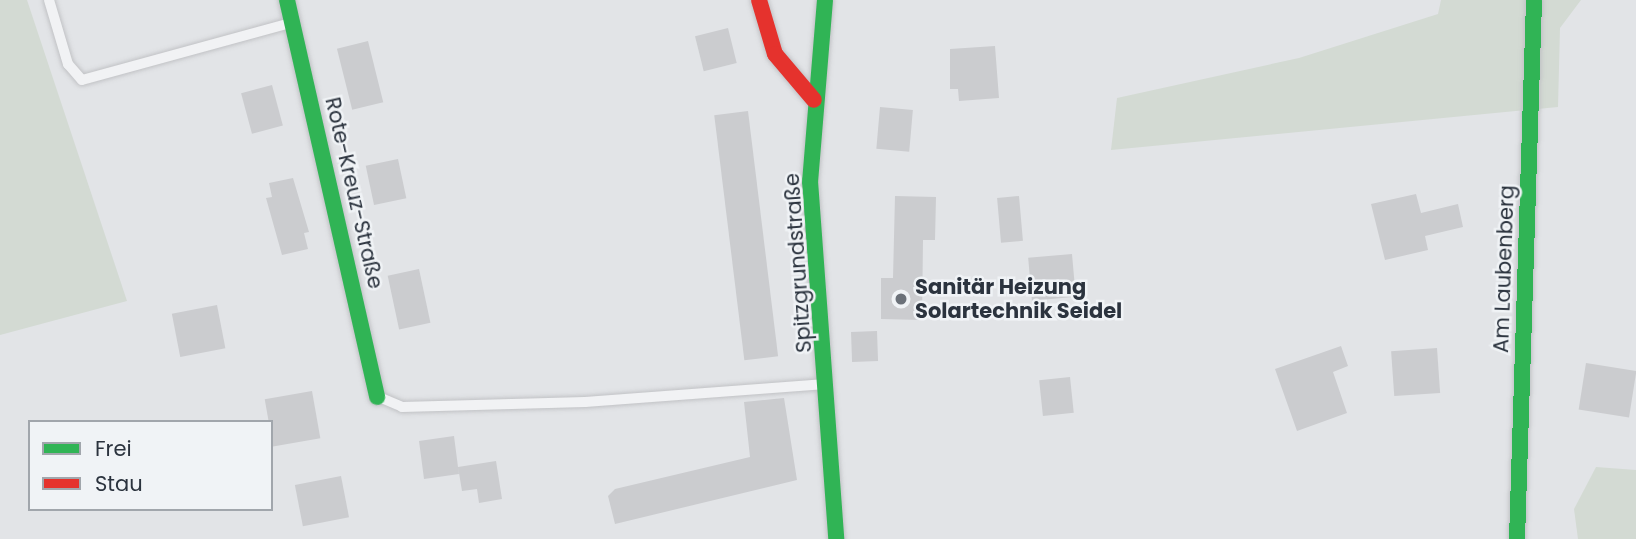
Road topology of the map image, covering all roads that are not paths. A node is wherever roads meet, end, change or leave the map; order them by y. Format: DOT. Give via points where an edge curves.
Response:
graph roads {
  1 [pos="49,0"];
  2 [pos="287,0"];
  3 [pos="759,0"];
  4 [pos="825,0"];
  5 [pos="1535,0"];
  6 [pos="293,22"];
  7 [pos="814,100"];
  8 [pos="828,384"];
  9 [pos="377,397"];
  10 [pos="836,539"];
  11 [pos="1517,539"];
  1 -- 6 [label="lane" via="68,64 82,80"];
  2 -- 6 [label="street, Rote-Kreuz-Straße"];
  3 -- 7 [label="street" via="775,54"];
  4 -- 7 [label="street, Spitzgrundstraße"];
  5 -- 11 [label="street, Am Laubenberg"];
  6 -- 9 [label="street, Rote-Kreuz-Straße"];
  7 -- 8 [label="street, Spitzgrundstraße" via="810,180"];
  8 -- 9 [label="lane" via="585,402 402,407"];
  8 -- 10 [label="street, Spitzgrundstraße"];
}
